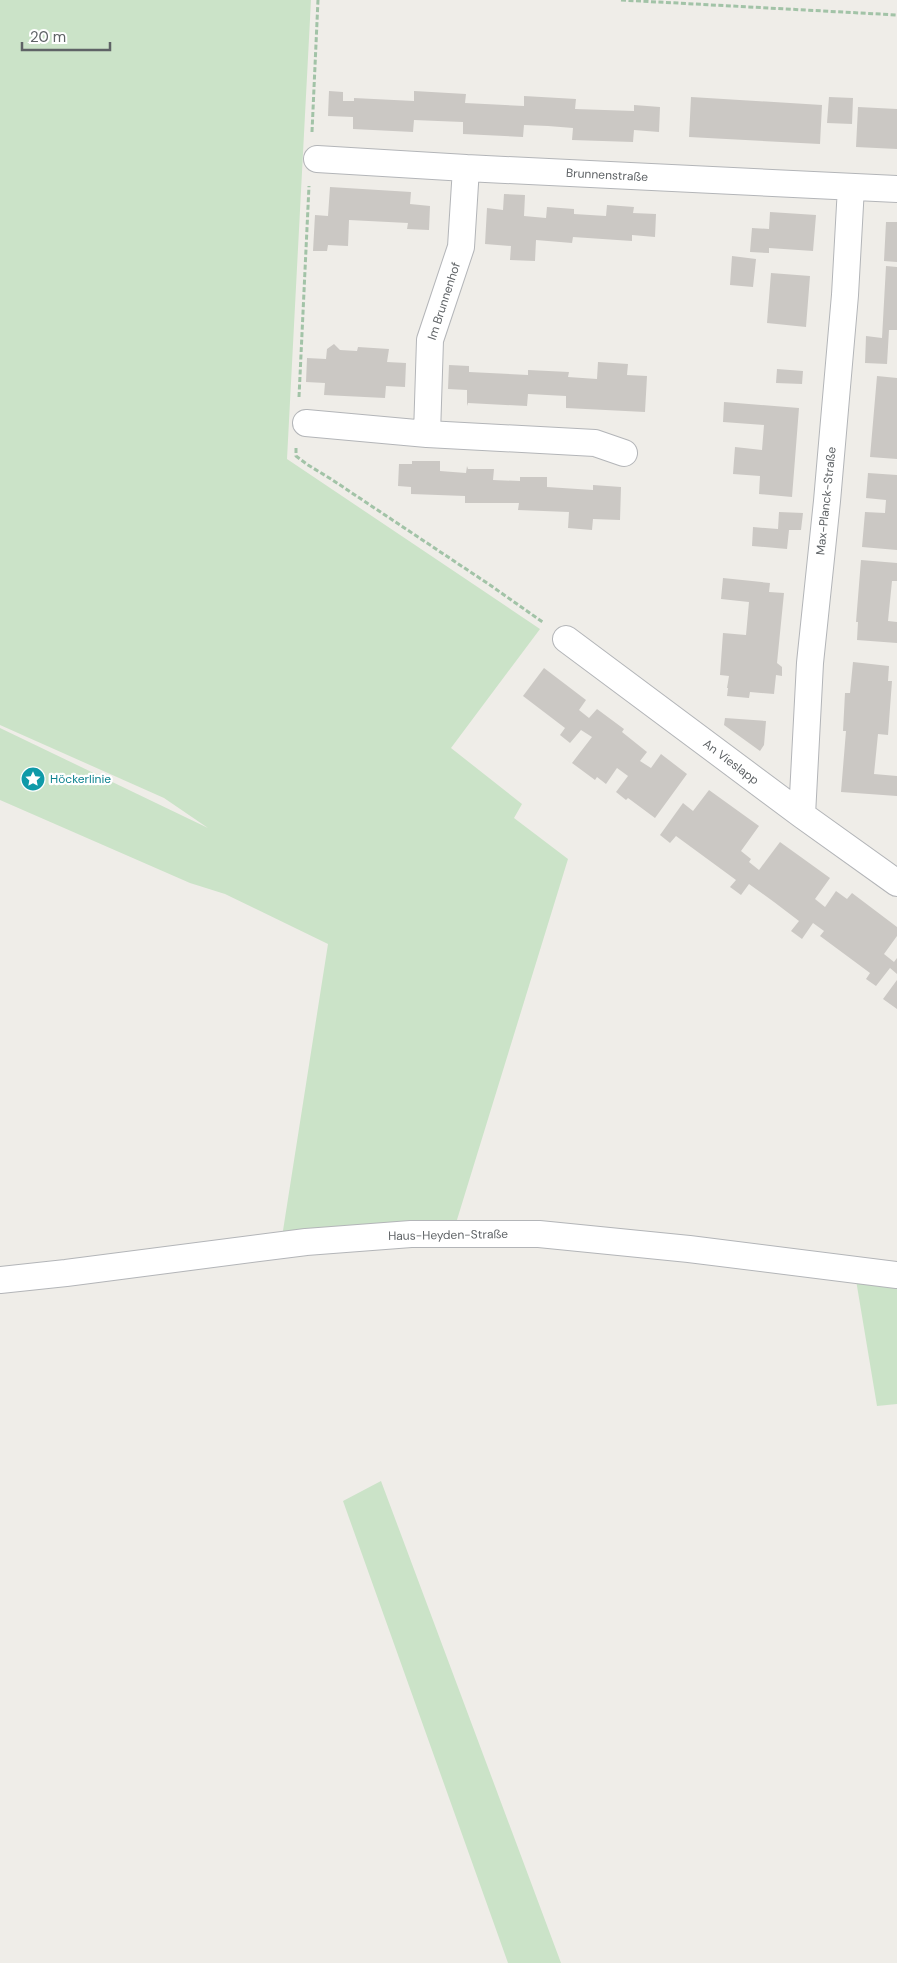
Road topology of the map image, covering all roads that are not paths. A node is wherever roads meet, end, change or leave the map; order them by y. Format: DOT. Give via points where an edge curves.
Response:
graph roads {
  1 [pos="313,158"];
  2 [pos="466,168"];
  3 [pos="851,187"];
  4 [pos="897,189"];
  5 [pos="300,421"];
  6 [pos="427,434"];
  7 [pos="624,453"];
  8 [pos="566,640"];
  9 [pos="802,815"];
  10 [pos="897,883"];
  11 [pos="897,1276"];
  12 [pos="0,1280"];
  1 -- 2 [label="street, Brunnenstraße"];
  2 -- 3 [label="street, Brunnenstraße"];
  2 -- 6 [label="street, Im Brunnenhof" via="461,248 430,340"];
  3 -- 4 [label="street, Brunnenstraße"];
  3 -- 9 [label="street, Max-Planck-Straße" via="845,295 810,663"];
  5 -- 6 [label="street"];
  6 -- 7 [label="street" via="595,443"];
  8 -- 9 [label="street, An Vieslapp"];
  9 -- 10 [label="street, An Vieslapp"];
  11 -- 12 [label="street, Haus-Heyden-Straße" via="689,1249 539,1234 411,1234 306,1242"];
}
